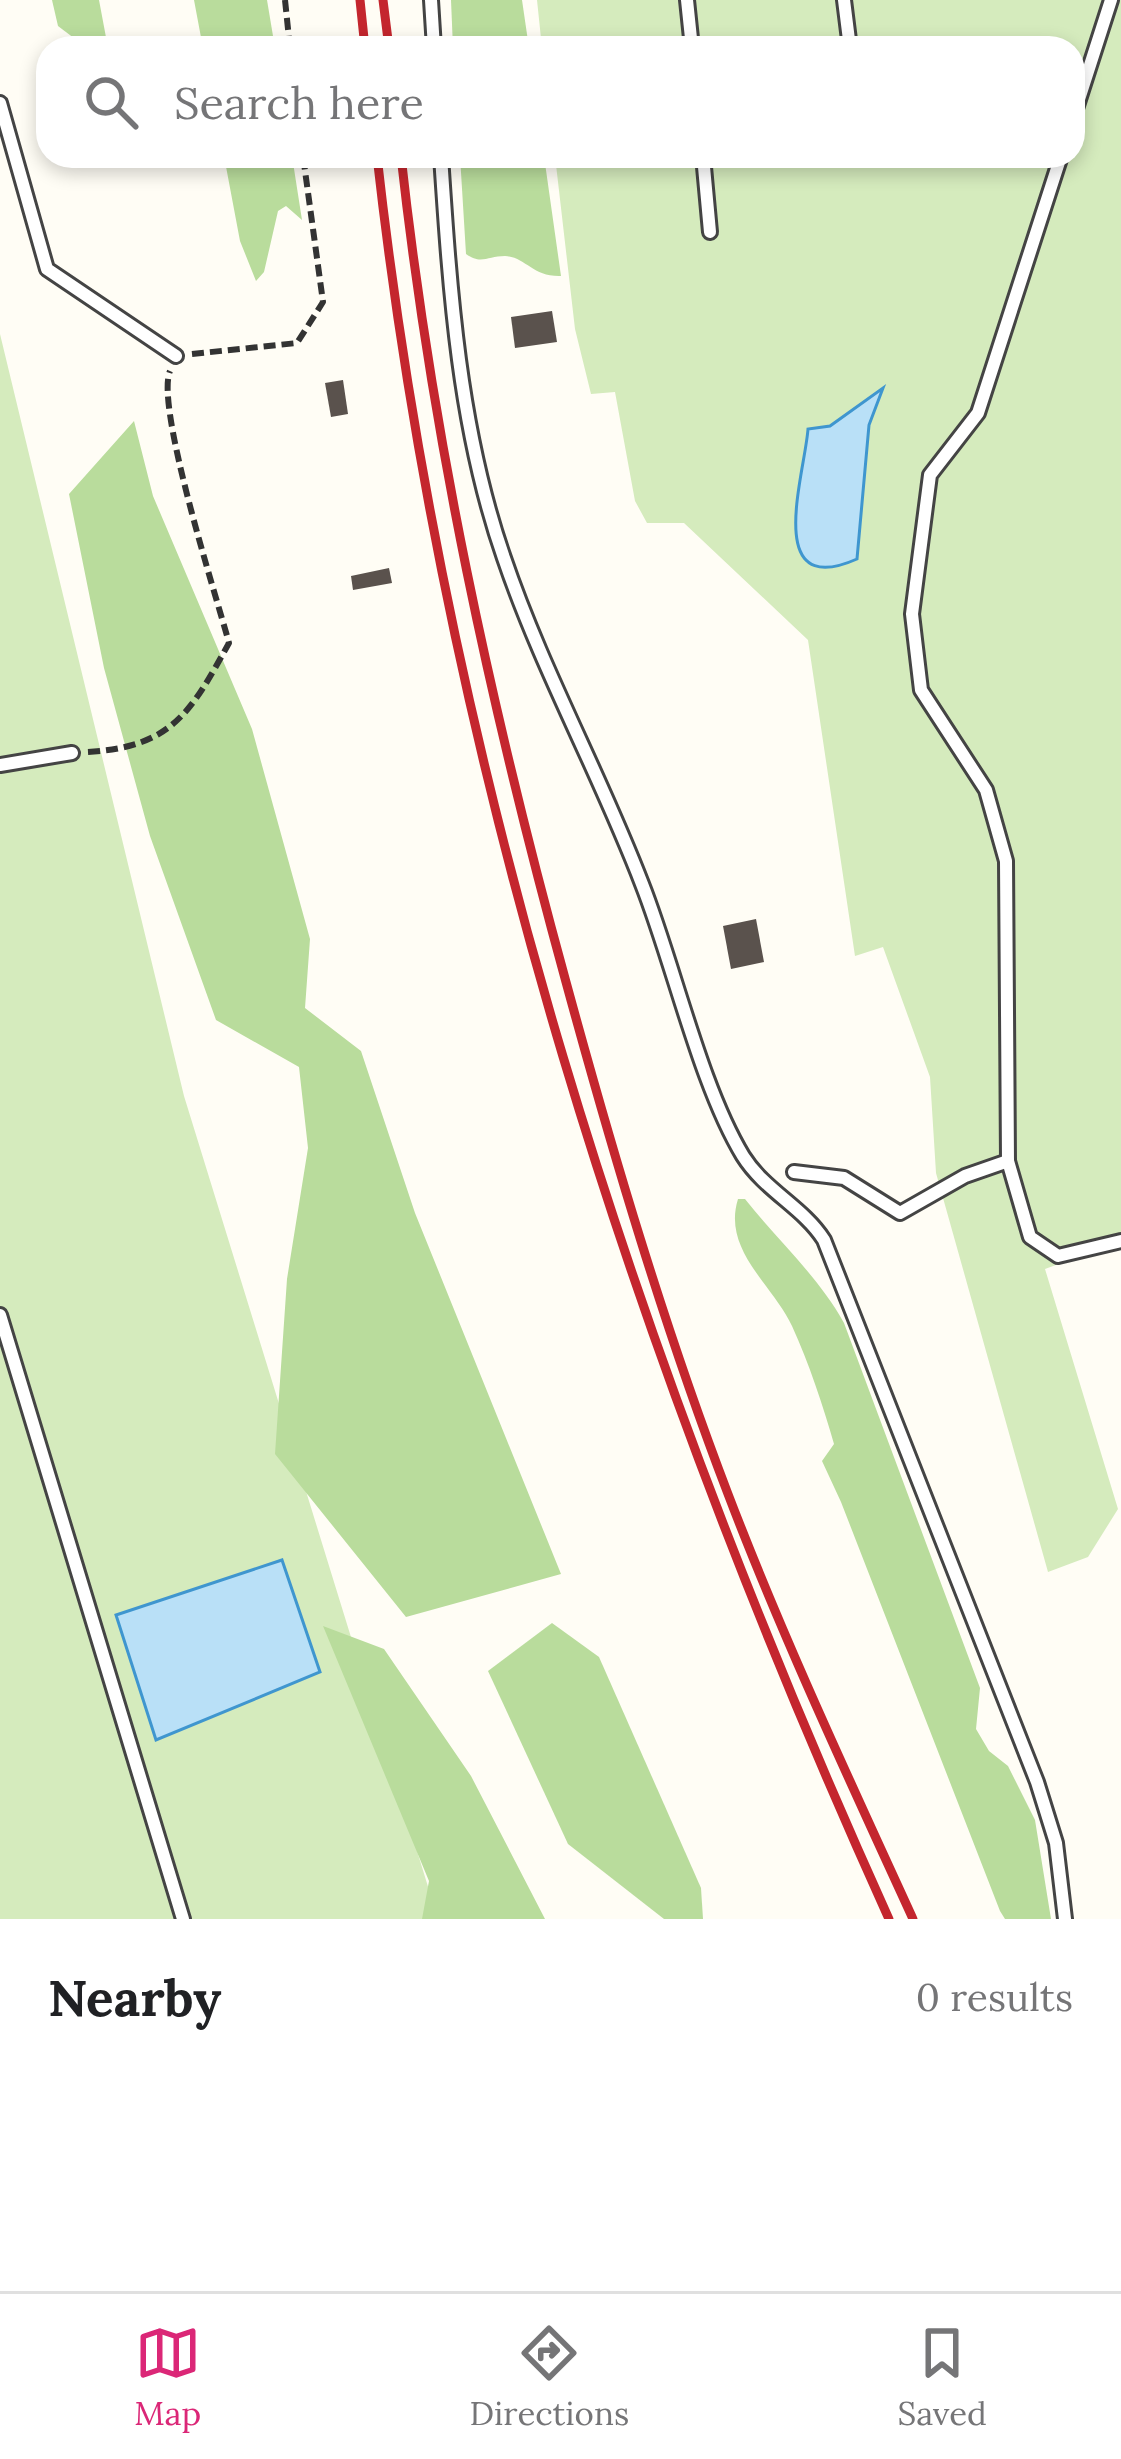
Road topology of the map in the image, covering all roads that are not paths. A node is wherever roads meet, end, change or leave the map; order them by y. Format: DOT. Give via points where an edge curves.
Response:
graph roads {
  1 [pos="431,0"];
  2 [pos="687,0"];
  3 [pos="844,0"];
  4 [pos="1111,0"];
  5 [pos="433,36"];
  6 [pos="691,36"];
  7 [pos="848,36"];
  8 [pos="1085,81"];
  9 [pos="0,103"];
  10 [pos="442,168"];
  11 [pos="704,168"];
  12 [pos="1056,168"];
  13 [pos="710,232"];
  14 [pos="176,356"];
  15 [pos="72,753"];
  16 [pos="0,765"];
  17 [pos="1008,1161"];
  18 [pos="794,1172"];
  19 [pos="1121,1240"];
  20 [pos="0,1315"];
  21 [pos="183,1919"];
  22 [pos="1065,1919"];
  1 -- 5 [label="lane"];
  2 -- 6 [label="lane"];
  3 -- 7 [label="lane"];
  4 -- 8 [label="lane"];
  9 -- 14 [label="lane" via="47,269"];
  10 -- 22 [label="lane" via="464,394 503,556 636,867 729,1129 774,1195 812,1221 824,1240 1043,1798"];
  11 -- 13 [label="lane"];
  12 -- 17 [label="lane" via="978,413 930,476 912,614 921,690 986,790 1006,861"];
  15 -- 16 [label="lane"];
  17 -- 18 [label="lane" via="900,1213 844,1178"];
  17 -- 19 [label="lane" via="1030,1237 1058,1256"];
  20 -- 21 [label="lane"];
}
